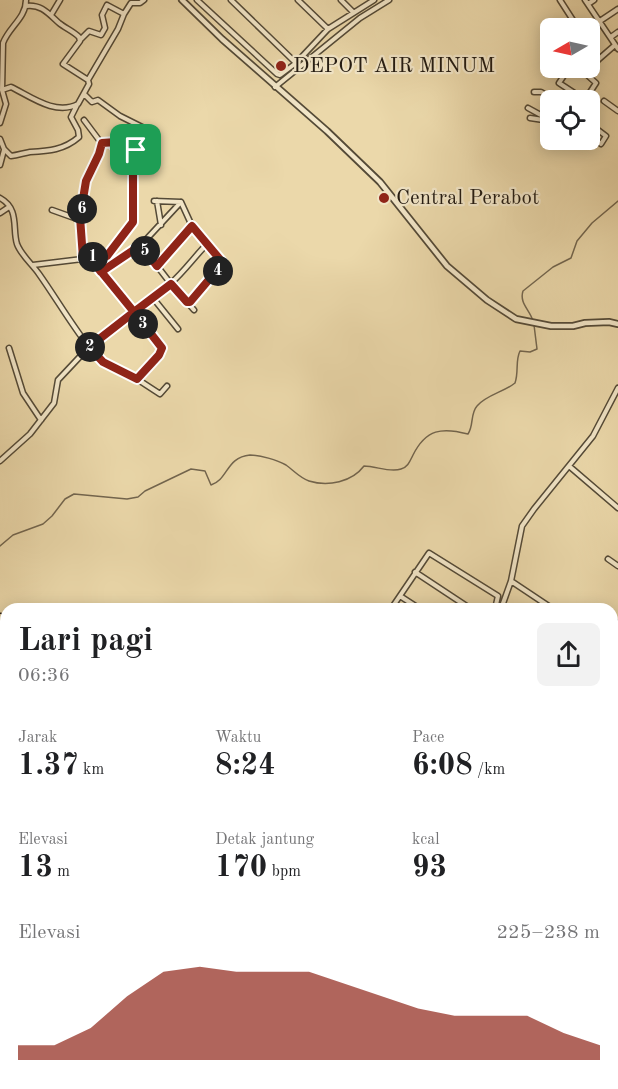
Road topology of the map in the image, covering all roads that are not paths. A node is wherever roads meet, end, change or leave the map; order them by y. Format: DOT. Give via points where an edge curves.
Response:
graph roads {
  1 [pos="60,0"];
  2 [pos="144,0"];
  3 [pos="183,0"];
  4 [pos="196,0"];
  5 [pos="231,0"];
  6 [pos="298,0"];
  7 [pos="341,0"];
  8 [pos="374,0"];
  9 [pos="389,0"];
  10 [pos="560,0"];
  11 [pos="594,0"];
  12 [pos="303,2"];
  13 [pos="587,2"];
  14 [pos="27,3"];
  15 [pos="618,9"];
  16 [pos="353,12"];
  17 [pos="124,14"];
  18 [pos="51,15"];
  19 [pos="572,18"];
  20 [pos="598,18"];
  21 [pos="600,21"];
  22 [pos="328,29"];
  23 [pos="618,32"];
  24 [pos="611,37"];
  25 [pos="80,41"];
  26 [pos="616,47"];
  27 [pos="600,58"];
  28 [pos="296,63"];
  29 [pos="562,78"];
  30 [pos="591,78"];
  31 [pos="88,80"];
  32 [pos="275,87"];
  33 [pos="2,90"];
  34 [pos="571,90"];
  35 [pos="592,90"];
  36 [pos="534,92"];
  37 [pos="540,92"];
  38 [pos="84,94"];
  39 [pos="604,101"];
  40 [pos="78,104"];
  41 [pos="528,108"];
  42 [pos="618,111"];
  43 [pos="540,115"];
  44 [pos="530,118"];
  45 [pos="84,120"];
  46 [pos="540,120"];
  47 [pos="0,123"];
  48 [pos="600,132"];
  49 [pos="0,139"];
  50 [pos="102,143"];
  51 [pos="600,143"];
  52 [pos="4,149"];
  53 [pos="136,150"];
  54 [pos="0,165"];
  55 [pos="0,198"];
  56 [pos="181,202"];
  57 [pos="9,207"];
  58 [pos="52,210"];
  59 [pos="0,213"];
  60 [pos="80,220"];
  61 [pos="161,225"];
  62 [pos="192,226"];
  63 [pos="208,243"];
  64 [pos="141,245"];
  65 [pos="83,258"];
  66 [pos="90,258"];
  67 [pos="33,265"];
  68 [pos="157,266"];
  69 [pos="101,272"];
  70 [pos="171,284"];
  71 [pos="153,298"];
  72 [pos="187,302"];
  73 [pos="195,310"];
  74 [pos="134,312"];
  75 [pos="618,324"];
  76 [pos="178,328"];
  77 [pos="89,347"];
  78 [pos="9,348"];
  79 [pos="137,379"];
  80 [pos="168,386"];
  81 [pos="618,388"];
  82 [pos="41,420"];
  83 [pos="0,460"];
  84 [pos="569,466"];
  85 [pos="618,508"];
  86 [pos="608,559"];
  87 [pos="618,566"];
  88 [pos="415,572"];
  89 [pos="511,581"];
  90 [pos="400,596"];
  91 [pos="395,603"];
  92 [pos="411,603"];
  93 [pos="462,603"];
  94 [pos="496,603"];
  95 [pos="503,603"];
  96 [pos="544,603"];
  1 -- 18 [label="street"];
  2 -- 17 [label="street" via="131,3"];
  3 -- 32 [label="street"];
  4 -- 28 [label="street" via="277,74"];
  5 -- 28 [label="street"];
  6 -- 12 [label="street"];
  7 -- 16 [label="street"];
  8 -- 16 [label="street"];
  9 -- 32 [label="street" via="360,18"];
  10 -- 19 [label="street"];
  11 -- 13 [label="street"];
  12 -- 22 [label="street"];
  13 -- 20 [label="street"];
  14 -- 18 [label="street"];
  14 -- 33 [label="street" via="3,43"];
  15 -- 21 [label="street"];
  16 -- 22 [label="street"];
  17 -- 25 [label="street" via="107,5 101,35 89,32"];
  17 -- 31 [label="street"];
  18 -- 25 [label="street"];
  21 -- 24 [label="street"];
  22 -- 28 [label="street"];
  23 -- 24 [label="street"];
  24 -- 26 [label="street"];
  25 -- 31 [label="street" via="63,64"];
  26 -- 27 [label="street"];
  29 -- 34 [label="street" via="559,82"];
  30 -- 35 [label="street" via="597,83"];
  31 -- 38 [label="street"];
  32 -- 75 [label="street" via="380,182 461,280 501,310 516,319 542,324"];
  33 -- 40 [label="street" via="11,87 54,107"];
  33 -- 47 [label="street" via="6,104"];
  36 -- 37 [label="street"];
  38 -- 40 [label="street"];
  38 -- 53 [label="street" via="92,102 99,100 144,128 142,143"];
  39 -- 42 [label="street"];
  40 -- 52 [label="street" via="71,117 80,135 73,141 53,151 14,156"];
  41 -- 43 [label="street"];
  44 -- 46 [label="street"];
  45 -- 50 [label="street"];
  48 -- 51 [label="street" via="606,136"];
  49 -- 52 [label="street"];
  50 -- 53 [label="street" via="116,142 114,146"];
  50 -- 60 [label="street" via="86,181"];
  52 -- 54 [label="street"];
  53 -- 66 [label="street" via="133,222 107,256"];
  55 -- 57 [label="street"];
  56 -- 61 [label="street"];
  56 -- 61 [label="street" via="156,201"];
  56 -- 62 [label="street"];
  57 -- 59 [label="street"];
  57 -- 67 [label="street" via="16,223 17,244"];
  58 -- 60 [label="street"];
  60 -- 65 [label="street"];
  61 -- 64 [label="street"];
  62 -- 63 [label="street"];
  62 -- 68 [label="street"];
  63 -- 70 [label="street"];
  63 -- 72 [label="street" via="223,265"];
  64 -- 68 [label="street"];
  64 -- 69 [label="street"];
  65 -- 66 [label="street"];
  65 -- 67 [label="street"];
  66 -- 69 [label="street"];
  67 -- 77 [label="street"];
  68 -- 70 [label="street"];
  69 -- 74 [label="street"];
  70 -- 71 [label="street"];
  70 -- 72 [label="street"];
  71 -- 74 [label="street"];
  71 -- 76 [label="street"];
  72 -- 73 [label="street"];
  74 -- 77 [label="street"];
  74 -- 79 [label="street" via="162,348"];
  77 -- 79 [label="street" via="103,362"];
  77 -- 82 [label="street" via="58,380 54,403"];
  78 -- 82 [label="street" via="23,393"];
  79 -- 80 [label="street" via="160,394"];
  81 -- 84 [label="street" via="593,436"];
  82 -- 83 [label="street" via="25,441"];
  84 -- 85 [label="street"];
  84 -- 89 [label="street" via="522,526"];
  86 -- 87 [label="street"];
  88 -- 90 [label="street"];
  88 -- 93 [label="street"];
  88 -- 94 [label="street" via="431,553 498,596"];
  89 -- 95 [label="street"];
  89 -- 96 [label="street"];
  90 -- 91 [label="street"];
  90 -- 92 [label="street"];
}
